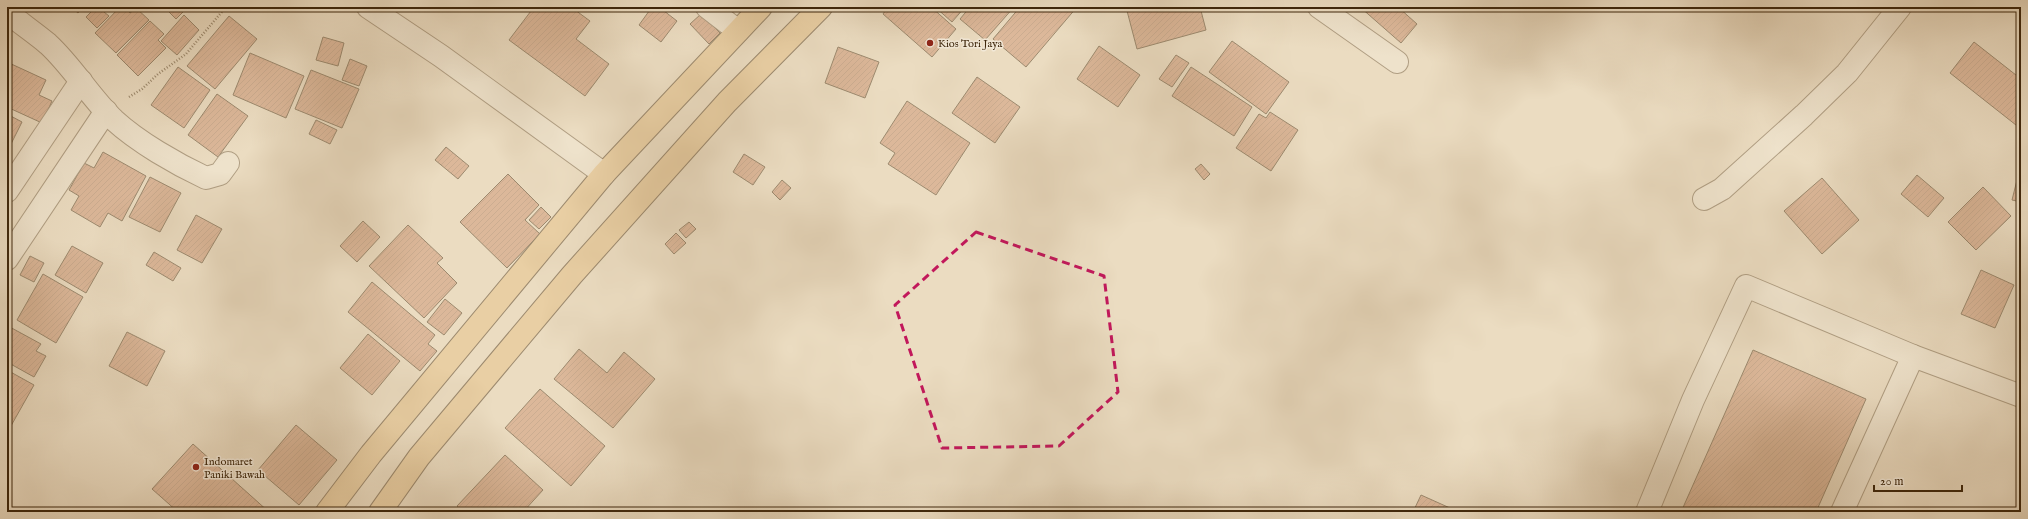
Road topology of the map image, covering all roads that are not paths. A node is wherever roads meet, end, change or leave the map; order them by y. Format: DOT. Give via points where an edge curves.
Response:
graph roads {
  1 [pos="368,7"];
  2 [pos="707,7"];
  3 [pos="761,7"];
  4 [pos="821,7"];
  5 [pos="1319,7"];
  6 [pos="1900,7"];
  7 [pos="7,12"];
  8 [pos="738,31"];
  9 [pos="1397,62"];
  10 [pos="81,80"];
  11 [pos="106,112"];
  12 [pos="228,163"];
  13 [pos="604,174"];
  14 [pos="7,191"];
  15 [pos="1704,199"];
  16 [pos="7,259"];
  17 [pos="1913,356"];
  18 [pos="2021,396"];
  19 [pos="327,512"];
  20 [pos="380,512"];
  21 [pos="1647,512"];
  22 [pos="1842,512"];
  1 -- 13 [label="street" via="441,56"];
  2 -- 8 [label="street"];
  3 -- 8 [label="highway"];
  4 -- 20 [label="highway" via="727,102 572,275 419,457"];
  5 -- 9 [label="street"];
  6 -- 15 [label="street" via="1836,84 1727,184"];
  7 -- 10 [label="street" via="48,44"];
  8 -- 13 [label="highway"];
  10 -- 11 [label="street"];
  10 -- 14 [label="street"];
  11 -- 12 [label="street" via="132,134 206,178 220,174"];
  11 -- 16 [label="street"];
  13 -- 19 [label="highway" via="371,454"];
  17 -- 18 [label="street"];
  17 -- 21 [label="street" via="1746,286 1693,400"];
  17 -- 22 [label="street"];
}
